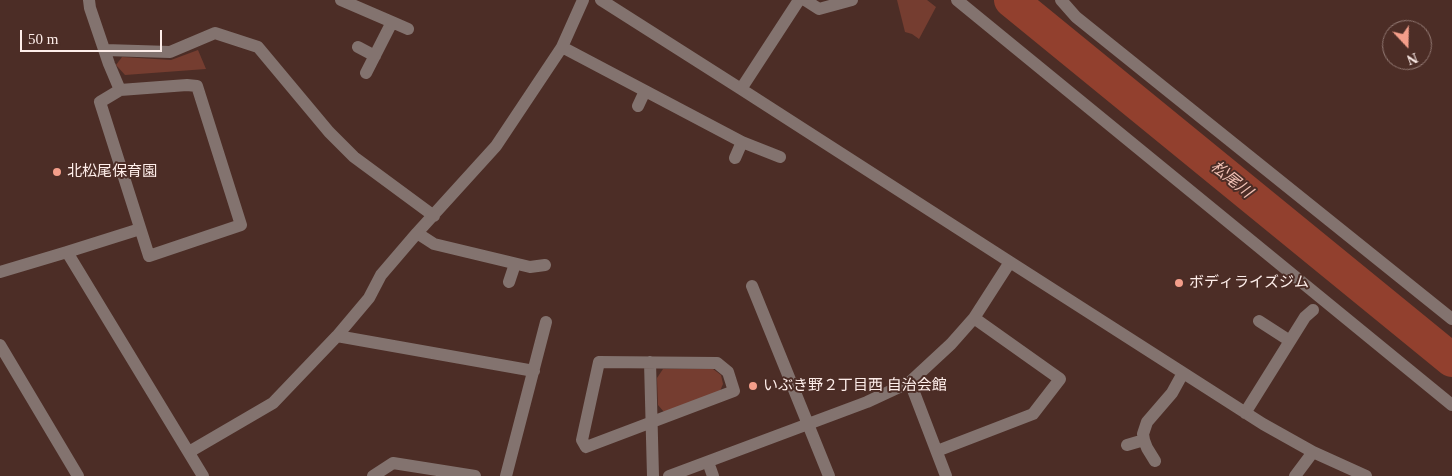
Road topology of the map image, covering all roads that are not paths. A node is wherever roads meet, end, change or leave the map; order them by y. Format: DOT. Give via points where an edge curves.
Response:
graph roads {
  1 [pos="89,0"];
  2 [pos="341,0"];
  3 [pos="583,0"];
  4 [pos="601,0"];
  5 [pos="799,0"];
  6 [pos="805,0"];
  7 [pos="852,0"];
  8 [pos="957,0"];
  9 [pos="1061,0"];
  10 [pos="392,22"];
  11 [pos="408,29"];
  12 [pos="358,47"];
  13 [pos="562,47"];
  14 [pos="105,50"];
  15 [pos="375,56"];
  16 [pos="366,73"];
  17 [pos="741,89"];
  18 [pos="120,90"];
  19 [pos="645,91"];
  20 [pos="638,106"];
  21 [pos="742,142"];
  22 [pos="780,157"];
  23 [pos="735,158"];
  24 [pos="434,216"];
  25 [pos="140,229"];
  26 [pos="417,233"];
  27 [pos="67,252"];
  28 [pos="1010,262"];
  29 [pos="515,264"];
  30 [pos="545,265"];
  31 [pos="0,272"];
  32 [pos="509,282"];
  33 [pos="752,286"];
  34 [pos="1313,310"];
  35 [pos="974,318"];
  36 [pos="1452,320"];
  37 [pos="1259,321"];
  38 [pos="546,322"];
  39 [pos="337,336"];
  40 [pos="1290,341"];
  41 [pos="0,345"];
  42 [pos="650,362"];
  43 [pos="534,371"];
  44 [pos="1183,373"];
  45 [pos="910,382"];
  46 [pos="1452,405"];
  47 [pos="1246,413"];
  48 [pos="652,422"];
  49 [pos="808,424"];
  50 [pos="1144,440"];
  51 [pos="1127,445"];
  52 [pos="936,451"];
  53 [pos="189,452"];
  54 [pos="1313,452"];
  55 [pos="1155,461"];
  56 [pos="708,462"];
  57 [pos="78,476"];
  58 [pos="204,476"];
  59 [pos="372,476"];
  60 [pos="475,476"];
  61 [pos="506,476"];
  62 [pos="653,476"];
  63 [pos="669,476"];
  64 [pos="713,476"];
  65 [pos="828,476"];
  66 [pos="946,476"];
  67 [pos="1295,476"];
  68 [pos="1366,476"];
  1 -- 14 [label="street"];
  2 -- 10 [label="street"];
  3 -- 13 [label="street"];
  4 -- 17 [label="street"];
  5 -- 17 [label="street"];
  6 -- 7 [label="street" via="819,10"];
  8 -- 46 [label="street"];
  9 -- 36 [label="street" via="1076,17"];
  10 -- 11 [label="street"];
  10 -- 15 [label="street"];
  12 -- 15 [label="street"];
  13 -- 19 [label="street"];
  13 -- 24 [label="street" via="496,146"];
  14 -- 18 [label="street"];
  14 -- 24 [label="street" via="170,52 215,32 258,47 354,157"];
  15 -- 16 [label="street"];
  17 -- 28 [label="street"];
  18 -- 25 [label="street" via="100,102"];
  18 -- 25 [label="street" via="196,86 241,225 149,256"];
  19 -- 20 [label="street"];
  19 -- 21 [label="street"];
  21 -- 22 [label="street"];
  21 -- 23 [label="street"];
  24 -- 26 [label="street"];
  25 -- 27 [label="street"];
  26 -- 29 [label="street" via="434,244"];
  26 -- 39 [label="street"];
  27 -- 31 [label="street"];
  27 -- 53 [label="street"];
  28 -- 35 [label="street"];
  28 -- 44 [label="street"];
  29 -- 30 [label="street" via="530,268"];
  29 -- 32 [label="street"];
  33 -- 49 [label="street"];
  34 -- 40 [label="street"];
  35 -- 45 [label="street"];
  35 -- 52 [label="street" via="1060,379 1033,414"];
  37 -- 40 [label="street"];
  38 -- 43 [label="street"];
  39 -- 43 [label="street"];
  39 -- 53 [label="street" via="273,403"];
  40 -- 47 [label="street"];
  41 -- 57 [label="street"];
  42 -- 48 [label="street"];
  42 -- 48 [label="street" via="717,363 728,372 734,391"];
  42 -- 48 [label="street" via="599,362 582,440 586,447"];
  43 -- 61 [label="street"];
  44 -- 47 [label="street"];
  44 -- 50 [label="street" via="1172,393 1147,422"];
  45 -- 49 [label="street"];
  45 -- 52 [label="street"];
  47 -- 54 [label="street"];
  48 -- 62 [label="street"];
  49 -- 56 [label="street"];
  49 -- 65 [label="street"];
  50 -- 51 [label="street"];
  50 -- 55 [label="street"];
  52 -- 66 [label="street"];
  53 -- 58 [label="street"];
  54 -- 67 [label="street"];
  54 -- 68 [label="street"];
  56 -- 63 [label="street"];
  56 -- 64 [label="street"];
  59 -- 60 [label="street" via="393,463"];
}
